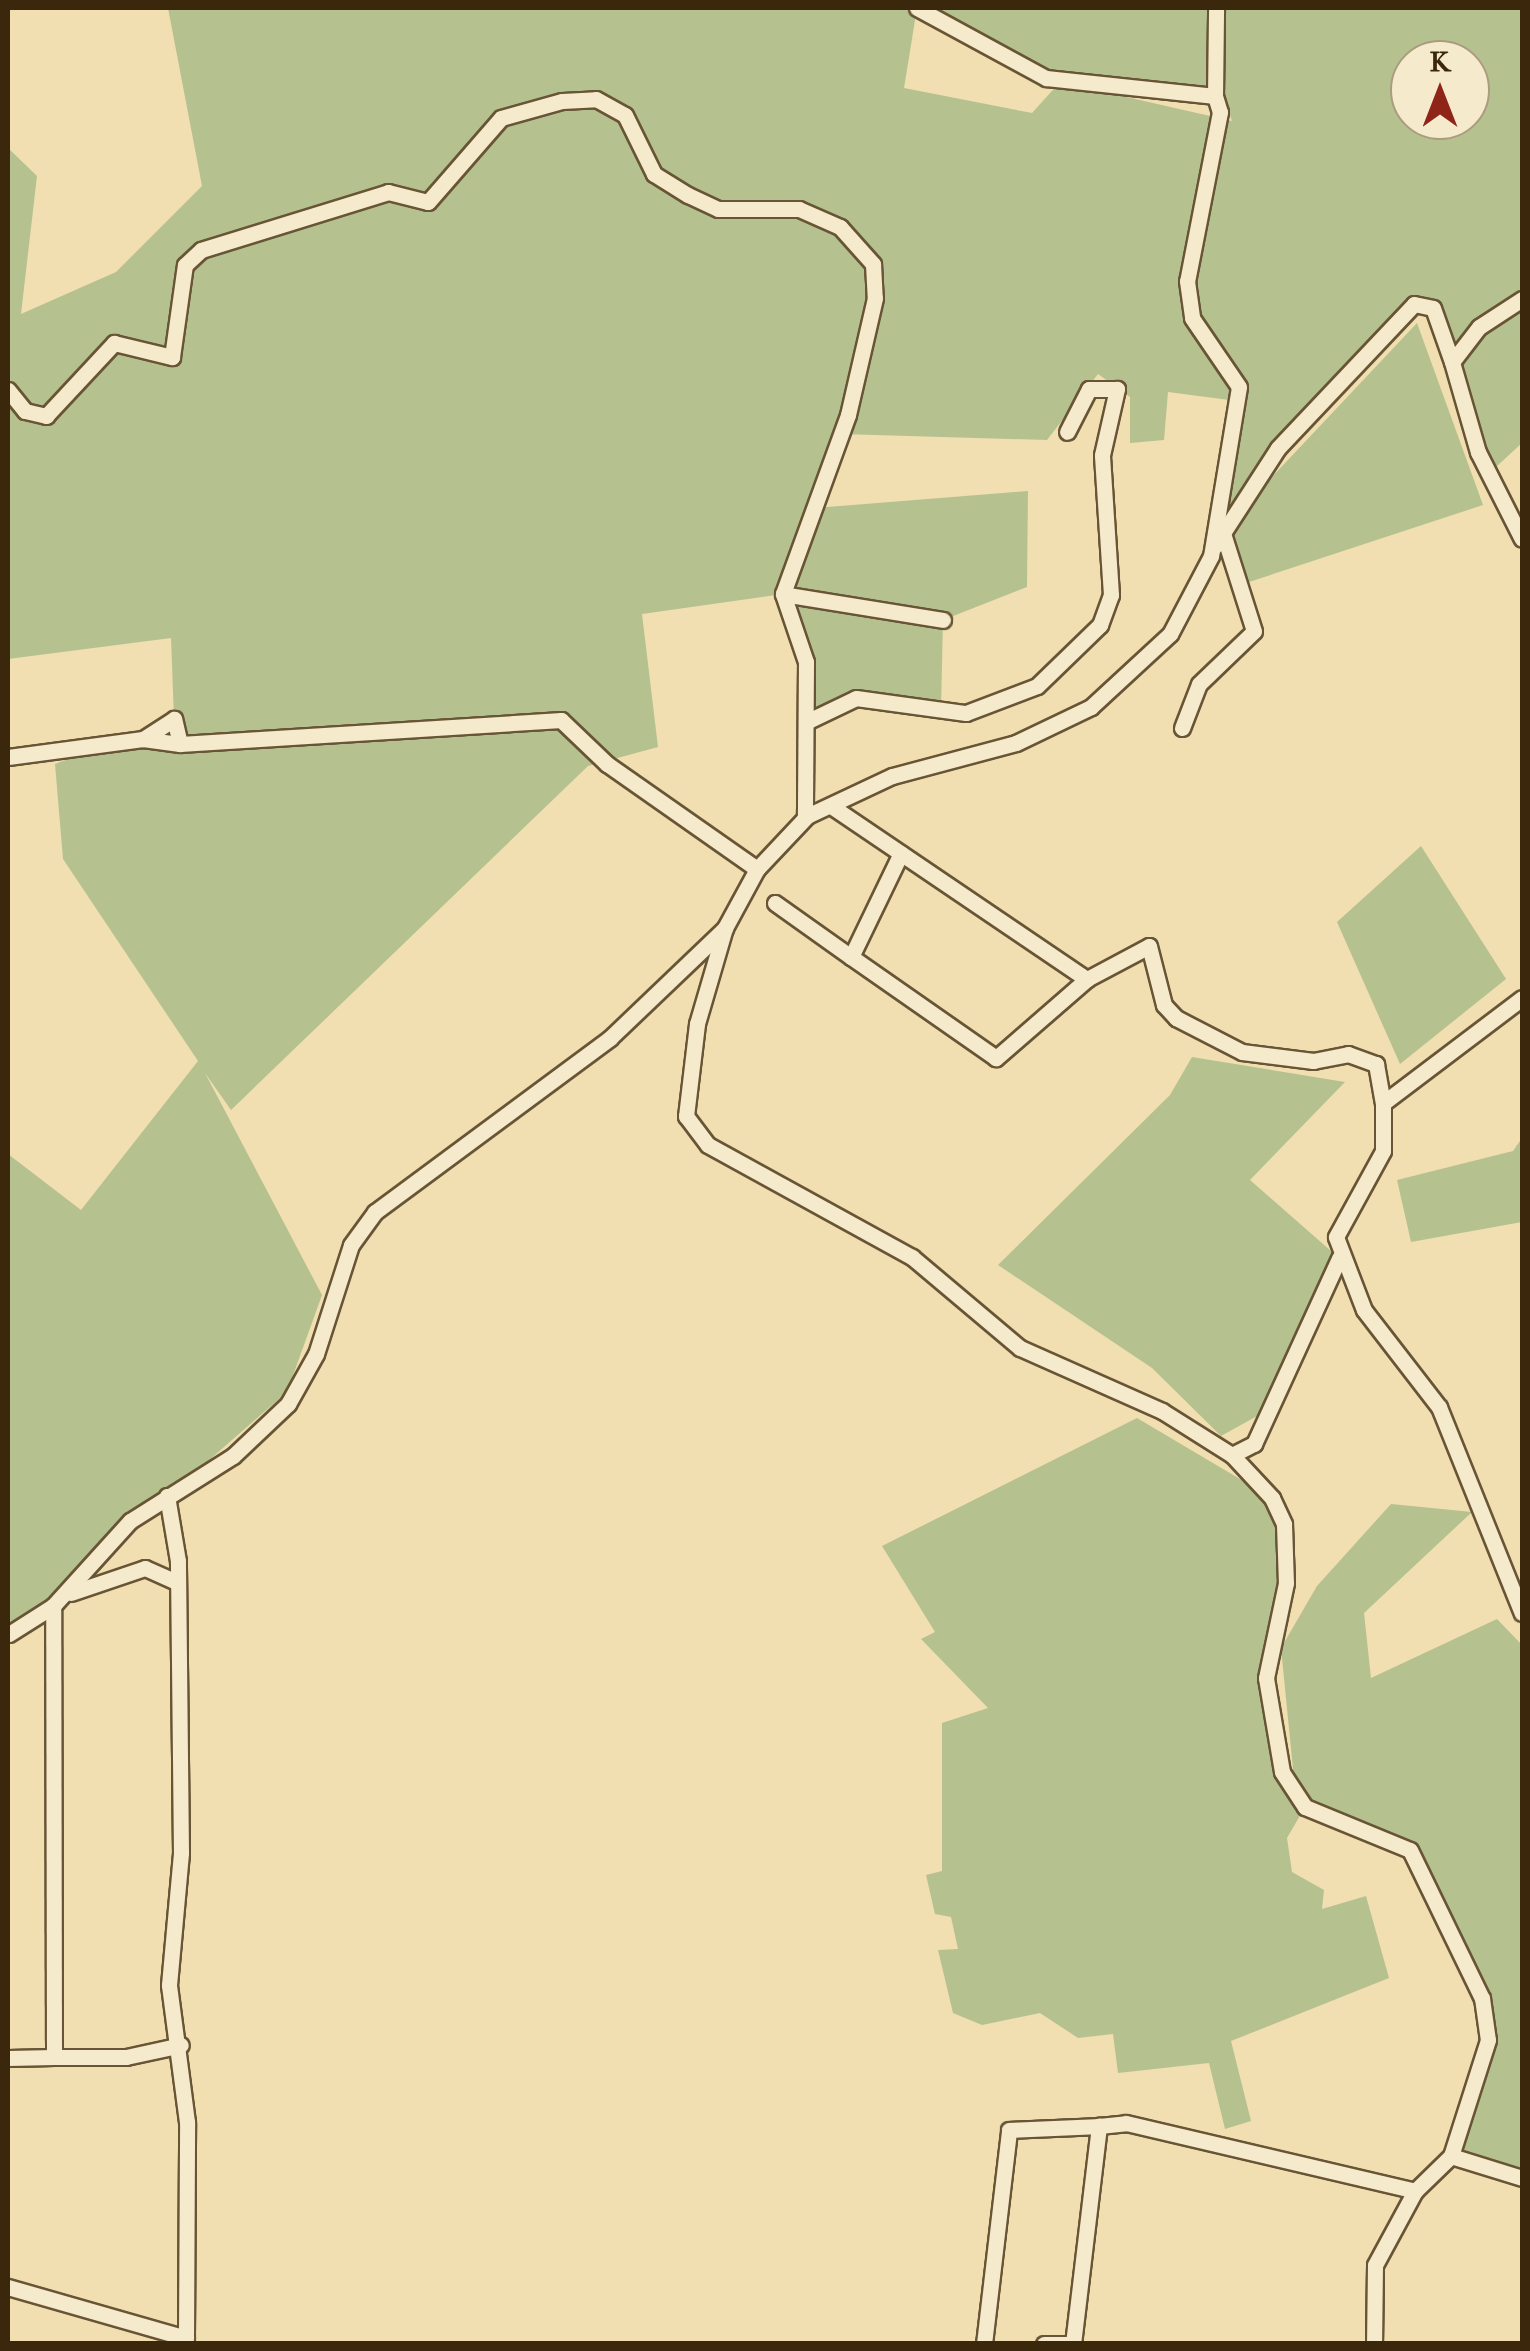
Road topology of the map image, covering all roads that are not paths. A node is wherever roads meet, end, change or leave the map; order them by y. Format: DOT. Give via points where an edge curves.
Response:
graph roads {
  1 [pos="918,8"];
  2 [pos="1216,8"];
  3 [pos="1214,96"];
  4 [pos="1522,299"];
  5 [pos="1452,362"];
  6 [pos="8,390"];
  7 [pos="1067,432"];
  8 [pos="1222,530"];
  9 [pos="1522,539"];
  10 [pos="1210,556"];
  11 [pos="783,594"];
  12 [pos="942,620"];
  13 [pos="806,722"];
  14 [pos="1182,728"];
  15 [pos="143,740"];
  16 [pos="180,744"];
  17 [pos="8,757"];
  18 [pos="831,806"];
  19 [pos="805,818"];
  20 [pos="901,854"];
  21 [pos="756,869"];
  22 [pos="775,903"];
  23 [pos="725,928"];
  24 [pos="852,957"];
  25 [pos="1087,979"];
  26 [pos="1522,998"];
  27 [pos="1383,1103"];
  28 [pos="1339,1258"];
  29 [pos="1254,1444"];
  30 [pos="1232,1455"];
  31 [pos="1256,1472"];
  32 [pos="168,1496"];
  33 [pos="178,1583"];
  34 [pos="58,1600"];
  35 [pos="1522,1613"];
  36 [pos="8,1634"];
  37 [pos="181,2045"];
  38 [pos="54,2057"];
  39 [pos="8,2058"];
  40 [pos="1099,2126"];
  41 [pos="1451,2156"];
  42 [pos="1522,2178"];
  43 [pos="1415,2191"];
  44 [pos="8,2287"];
  45 [pos="984,2344"];
  46 [pos="1044,2344"];
  47 [pos="1071,2344"];
  48 [pos="1374,2344"];
  1 -- 3 [label="street" via="1046,78"];
  2 -- 3 [label="street"];
  3 -- 10 [label="street" via="1220,112 1187,281 1192,318 1239,387"];
  4 -- 5 [label="street" via="1479,327"];
  5 -- 8 [label="street" via="1432,308 1414,304 1278,448"];
  5 -- 9 [label="street" via="1478,452"];
  6 -- 11 [label="street" via="25,411 46,416 114,343 172,357 185,266 201,250 388,192 428,202 500,118 596,100 625,115 654,174 688,195 718,209 799,209 840,227 873,264 875,298 848,415"];
  7 -- 13 [label="street" via="1088,389 1117,388 1102,455 1111,595 1100,625 1037,686 966,713 856,698"];
  8 -- 10 [label="street"];
  8 -- 14 [label="street" via="1254,630 1199,684"];
  10 -- 18 [label="street" via="1170,634 1090,707 1016,744 892,776"];
  11 -- 12 [label="street"];
  11 -- 13 [label="street" via="806,662"];
  13 -- 19 [label="street"];
  15 -- 16 [label="street"];
  15 -- 16 [label="street" via="174,718"];
  15 -- 17 [label="street"];
  16 -- 21 [label="street" via="561,720 606,764"];
  18 -- 19 [label="street"];
  18 -- 20 [label="street"];
  19 -- 21 [label="street"];
  20 -- 24 [label="street"];
  20 -- 25 [label="street"];
  21 -- 23 [label="street"];
  22 -- 24 [label="street"];
  23 -- 30 [label="street" via="683,1084 686,1116 708,1145 912,1258 1049,1365 1162,1412"];
  23 -- 32 [label="street" via="610,1038 375,1212 351,1244 303,1385 233,1456"];
  24 -- 25 [label="street" via="996,1058"];
  25 -- 27 [label="street" via="1149,946 1164,1005 1176,1018 1242,1052 1313,1061 1348,1054 1376,1064"];
  26 -- 27 [label="street"];
  27 -- 28 [label="street" via="1383,1151 1336,1237"];
  28 -- 29 [label="street"];
  28 -- 35 [label="street" via="1364,1310 1439,1406"];
  29 -- 30 [label="street"];
  29 -- 31 [label="street"];
  30 -- 31 [label="street"];
  31 -- 41 [label="street" via="1284,1524 1286,1583 1266,1678 1282,1772 1305,1807 1410,1850 1482,1998 1488,2040"];
  32 -- 33 [label="street"];
  32 -- 34 [label="street" via="130,1521"];
  33 -- 34 [label="street" via="145,1568"];
  33 -- 37 [label="street" via="181,1854 169,1984"];
  34 -- 36 [label="street"];
  34 -- 38 [label="street"];
  37 -- 38 [label="street" via="126,2058"];
  37 -- 44 [label="street" via="193,2262 186,2338"];
  38 -- 39 [label="street"];
  40 -- 43 [label="street" via="1126,2123"];
  40 -- 45 [label="street" via="1009,2130"];
  40 -- 47 [label="street"];
  41 -- 42 [label="street"];
  41 -- 43 [label="street"];
  43 -- 48 [label="street" via="1376,2265"];
  46 -- 47 [label="street"];
}
